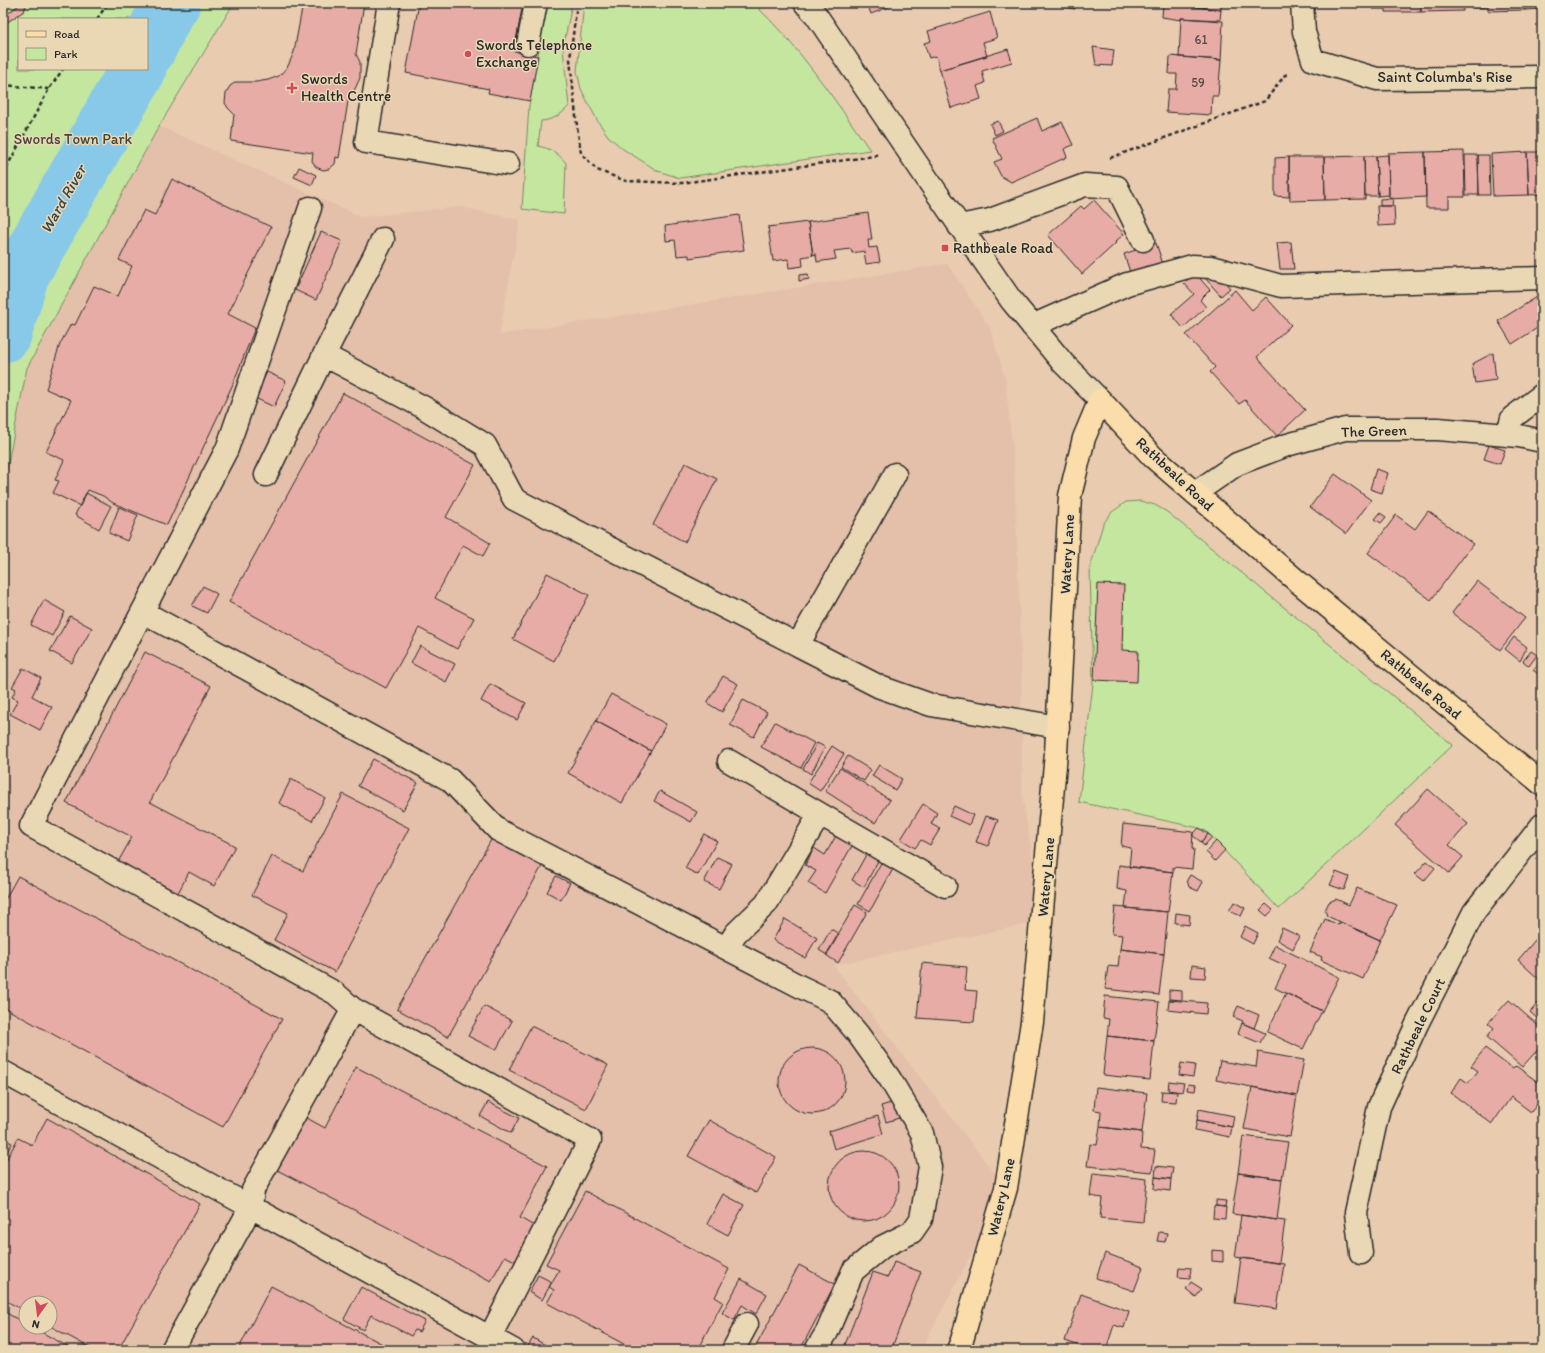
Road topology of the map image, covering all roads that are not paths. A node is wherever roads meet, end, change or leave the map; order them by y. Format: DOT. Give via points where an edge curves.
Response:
graph roads {
  1 [pos="389,3"];
  2 [pos="536,3"];
  3 [pos="805,3"];
  4 [pos="1302,3"];
  5 [pos="528,44"];
  6 [pos="1542,78"];
  7 [pos="508,164"];
  8 [pos="310,208"];
  9 [pos="959,226"];
  10 [pos="383,239"];
  11 [pos="1143,240"];
  12 [pos="1542,278"];
  13 [pos="1032,326"];
  14 [pos="324,354"];
  15 [pos="1542,395"];
  16 [pos="1100,400"];
  17 [pos="1508,435"];
  18 [pos="1542,441"];
  19 [pos="895,474"];
  20 [pos="266,475"];
  21 [pos="1195,493"];
  22 [pos="143,612"];
  23 [pos="798,645"];
  24 [pos="1058,727"];
  25 [pos="728,761"];
  26 [pos="1542,784"];
  27 [pos="820,814"];
  28 [pos="1542,825"];
  29 [pos="945,886"];
  30 [pos="726,948"];
  31 [pos="353,1009"];
  32 [pos="3,1072"];
  33 [pos="251,1207"];
  34 [pos="1361,1253"];
  35 [pos="747,1324"];
  36 [pos="490,1337"];
  37 [pos="172,1350"];
  38 [pos="513,1350"];
  39 [pos="733,1350"];
  40 [pos="816,1350"];
  41 [pos="958,1350"];
  1 -- 7 [label="street" via="366,142"];
  2 -- 5 [label="street"];
  3 -- 9 [label="street, Rathbeale Road" via="816,15"];
  4 -- 6 [label="street, Saint Columba's Rise" via="1304,32 1313,60 1377,79"];
  8 -- 22 [label="street" via="227,449"];
  9 -- 11 [label="street" via="990,220 1085,185 1117,187"];
  9 -- 13 [label="street, Rathbeale Road"];
  10 -- 14 [label="street"];
  12 -- 13 [label="street" via="1281,286 1211,267 1192,266 1127,284"];
  13 -- 16 [label="street, Rathbeale Road" via="1063,363"];
  14 -- 20 [label="street"];
  14 -- 23 [label="street" via="423,407 485,445 514,498"];
  15 -- 17 [label="street" via="1512,418"];
  16 -- 21 [label="main road, Rathbeale Road" via="1154,457"];
  16 -- 24 [label="main road, Watery Lane" via="1084,438 1070,496"];
  17 -- 18 [label="street, The Green"];
  17 -- 21 [label="street, The Green" via="1438,429 1345,429 1287,445 1237,464"];
  19 -- 23 [label="street"];
  21 -- 26 [label="main road, Rathbeale Road"];
  22 -- 30 [label="street" via="450,780 498,830"];
  22 -- 31 [label="street" via="31,826 336,993"];
  23 -- 24 [label="street" via="880,687 931,705"];
  24 -- 41 [label="main road, Watery Lane" via="1032,1022 1007,1180"];
  25 -- 27 [label="street"];
  27 -- 29 [label="street"];
  27 -- 30 [label="street" via="766,904 736,933"];
  28 -- 34 [label="street, Rathbeale Court" via="1474,912 1417,1024 1380,1107 1356,1213"];
  30 -- 40 [label="street" via="830,1001 858,1034 890,1079 922,1133 930,1167 921,1218 912,1232 882,1247 853,1271 827,1332"];
  31 -- 33 [label="street" via="253,1190"];
  31 -- 36 [label="street" via="590,1140"];
  32 -- 33 [label="street"];
  33 -- 36 [label="street"];
  33 -- 37 [label="street"];
  35 -- 39 [label="street"];
  36 -- 38 [label="street"];
}
